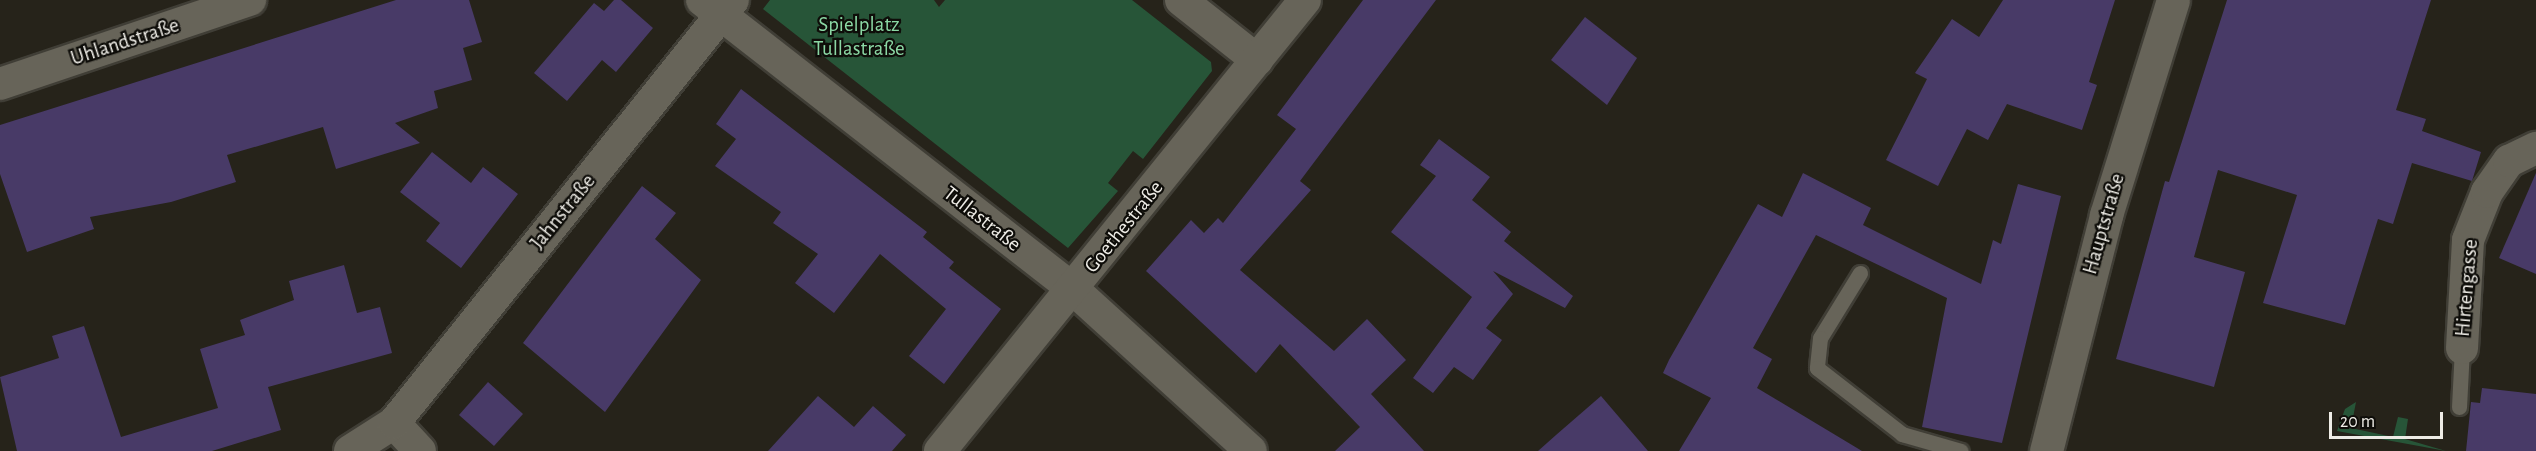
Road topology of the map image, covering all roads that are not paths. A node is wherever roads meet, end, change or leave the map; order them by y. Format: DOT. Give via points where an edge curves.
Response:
graph roads {
  1 [pos="250,0"];
  2 [pos="1180,0"];
  3 [pos="1305,0"];
  4 [pos="2173,0"];
  5 [pos="719,5"];
  6 [pos="1257,60"];
  7 [pos="0,84"];
  8 [pos="2536,148"];
  9 [pos="1860,273"];
  10 [pos="1074,290"];
  11 [pos="2462,348"];
  12 [pos="2459,407"];
  13 [pos="394,423"];
  14 [pos="350,451"];
  15 [pos="420,451"];
  16 [pos="940,451"];
  17 [pos="1251,451"];
  18 [pos="1961,451"];
  19 [pos="2046,451"];
  1 -- 7 [label="street, Uhlandstraße"];
  2 -- 6 [label="street"];
  3 -- 6 [label="street, Goethestraße"];
  4 -- 19 [label="street, Hauptstraße" via="2106,215"];
  5 -- 10 [label="street, Tullastraße"];
  5 -- 13 [label="street, Jahnstraße"];
  6 -- 10 [label="street, Goethestraße"];
  8 -- 11 [label="street, Hirtengasse" via="2509,161 2487,192 2468,240"];
  9 -- 18 [label="lane" via="1820,338 1817,368 1902,434"];
  10 -- 16 [label="street, Goethestraße"];
  10 -- 17 [label="street, Tullastraße"];
  11 -- 12 [label="lane"];
  13 -- 14 [label="street, Jahnstraße"];
  13 -- 15 [label="street"];
}
